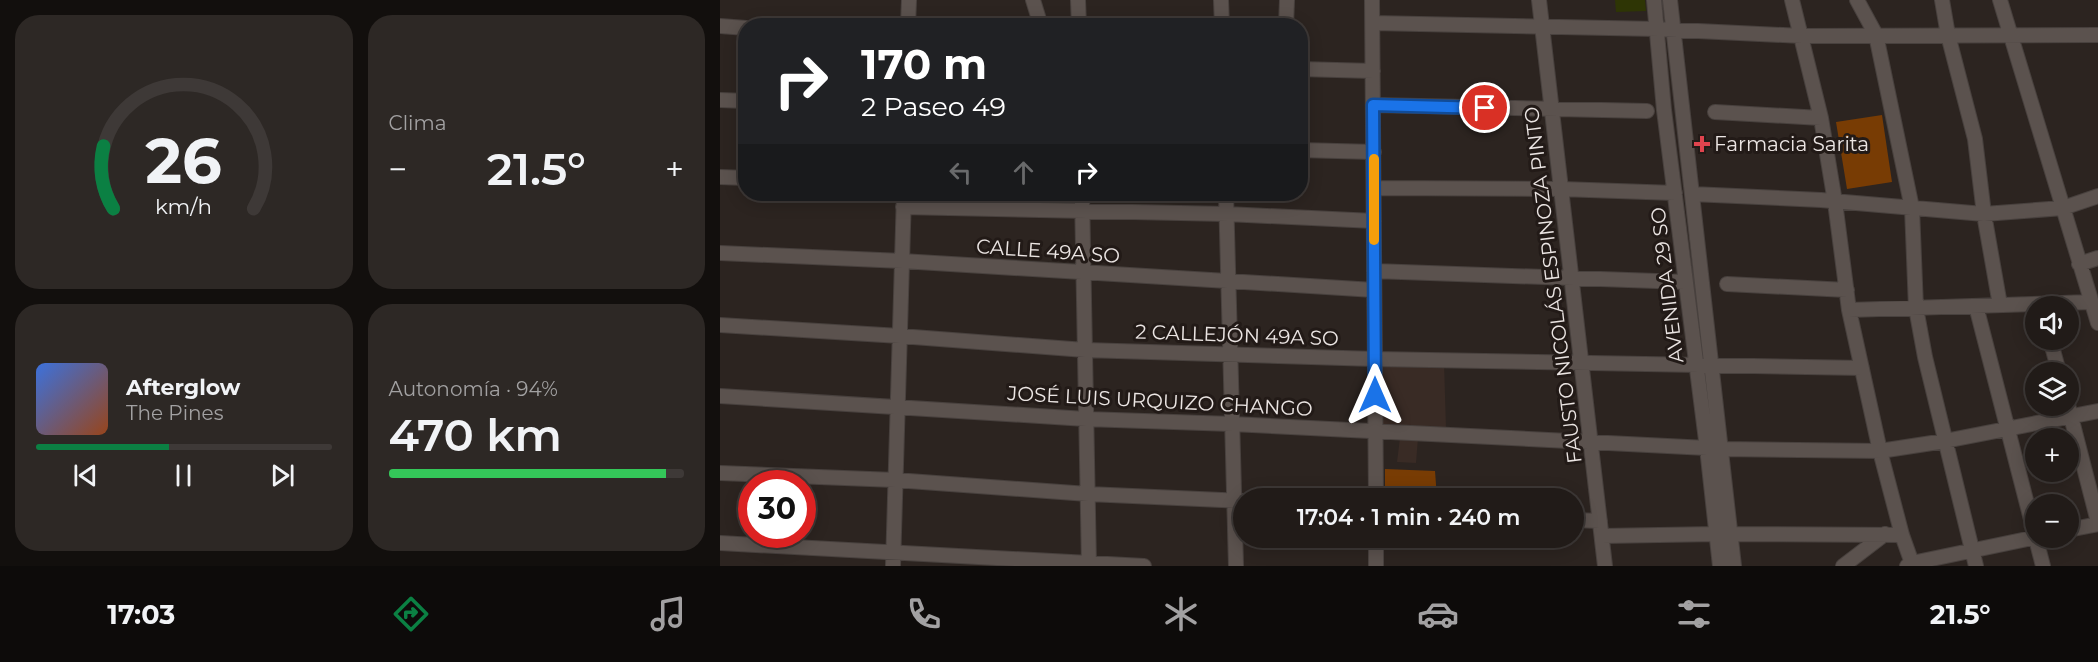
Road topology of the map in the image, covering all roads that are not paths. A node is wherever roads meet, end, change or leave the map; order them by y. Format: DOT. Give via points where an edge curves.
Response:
graph roads {
  1 [pos="909,0"];
  2 [pos="1033,0"];
  3 [pos="1078,0"];
  4 [pos="1221,0"];
  5 [pos="1287,0"];
  6 [pos="1372,0"];
  7 [pos="1539,0"];
  8 [pos="1654,0"];
  9 [pos="1670,0"];
  10 [pos="1792,0"];
  11 [pos="1857,0"];
  12 [pos="1942,0"];
  13 [pos="2000,0"];
  14 [pos="908,18"];
  15 [pos="1039,18"];
  16 [pos="1079,18"];
  17 [pos="1222,18"];
  18 [pos="1287,18"];
  19 [pos="1373,23"];
  20 [pos="720,26"];
  21 [pos="738,27"];
  22 [pos="1542,27"];
  23 [pos="1657,28"];
  24 [pos="1673,29"];
  25 [pos="1876,35"];
  26 [pos="1948,35"];
  27 [pos="2098,35"];
  28 [pos="1802,36"];
  29 [pos="2011,36"];
  30 [pos="1308,69"];
  31 [pos="1373,71"];
  32 [pos="720,100"];
  33 [pos="738,101"];
  34 [pos="1373,105"];
  35 [pos="1552,109"];
  36 [pos="1647,111"];
  37 [pos="1715,112"];
  38 [pos="1821,118"];
  39 [pos="1308,150"];
  40 [pos="1374,153"];
  41 [pos="720,177"];
  42 [pos="738,178"];
  43 [pos="1374,188"];
  44 [pos="1561,189"];
  45 [pos="1675,193"];
  46 [pos="1692,194"];
  47 [pos="2098,196"];
  48 [pos="904,201"];
  49 [pos="919,201"];
  50 [pos="1082,201"];
  51 [pos="1226,201"];
  52 [pos="1835,202"];
  53 [pos="1912,208"];
  54 [pos="2063,208"];
  55 [pos="1082,212"];
  56 [pos="1227,214"];
  57 [pos="1984,214"];
  58 [pos="1374,222"];
  59 [pos="720,253"];
  60 [pos="2098,258"];
  61 [pos="902,261"];
  62 [pos="2079,264"];
  63 [pos="1374,271"];
  64 [pos="1083,273"];
  65 [pos="1571,277"];
  66 [pos="1228,280"];
  67 [pos="1684,282"];
  68 [pos="1727,284"];
  69 [pos="1374,290"];
  70 [pos="1847,290"];
  71 [pos="2091,302"];
  72 [pos="2079,303"];
  73 [pos="2000,305"];
  74 [pos="2025,305"];
  75 [pos="1976,306"];
  76 [pos="1916,308"];
  77 [pos="1849,310"];
  78 [pos="2098,323"];
  79 [pos="720,325"];
  80 [pos="900,336"];
  81 [pos="1085,350"];
  82 [pos="1230,354"];
  83 [pos="1375,359"];
  84 [pos="1582,363"];
  85 [pos="1696,366"];
  86 [pos="1711,367"];
  87 [pos="1862,368"];
  88 [pos="720,396"];
  89 [pos="897,406"];
  90 [pos="2079,410"];
  91 [pos="2098,411"];
  92 [pos="2049,416"];
  93 [pos="2071,416"];
  94 [pos="1086,418"];
  95 [pos="1232,424"];
  96 [pos="2007,429"];
  97 [pos="1376,432"];
  98 [pos="1945,441"];
  99 [pos="1591,442"];
  100 [pos="1714,449"];
  101 [pos="1880,451"];
  102 [pos="720,473"];
  103 [pos="895,480"];
  104 [pos="1238,488"];
  105 [pos="1376,488"];
  106 [pos="1088,494"];
  107 [pos="2025,496"];
  108 [pos="1233,501"];
  109 [pos="1584,520"];
  110 [pos="1600,521"];
  111 [pos="2098,523"];
  112 [pos="2079,527"];
  113 [pos="1716,534"];
  114 [pos="1730,534"];
  115 [pos="1885,534"];
  116 [pos="1902,535"];
  117 [pos="1602,536"];
  118 [pos="2025,539"];
  119 [pos="720,543"];
  120 [pos="1237,548"];
  121 [pos="1376,548"];
  122 [pos="2039,548"];
  123 [pos="1971,549"];
  124 [pos="893,560"];
  125 [pos="1089,565"];
  126 [pos="1910,565"];
  127 [pos="1144,566"];
  128 [pos="1236,566"];
  129 [pos="1376,566"];
  130 [pos="1605,566"];
  131 [pos="1720,566"];
  132 [pos="1734,566"];
  133 [pos="1843,566"];
  134 [pos="1976,566"];
  135 [pos="2043,566"];
  1 -- 14 [label="street"];
  2 -- 15 [label="street"];
  3 -- 16 [label="street"];
  4 -- 17 [label="street"];
  5 -- 18 [label="street"];
  6 -- 19 [label="street"];
  7 -- 22 [label="street, FAUSTO NICOLÁS ESPINOZA PINTO"];
  8 -- 23 [label="street, AVENIDA 29 SO"];
  9 -- 24 [label="street, AVENIDA 29 SO"];
  10 -- 28 [label="street"];
  11 -- 25 [label="street"];
  12 -- 26 [label="street"];
  13 -- 29 [label="street"];
  19 -- 22 [label="street"];
  19 -- 31 [label="street"];
  20 -- 21 [label="street"];
  22 -- 23 [label="street"];
  22 -- 35 [label="street, FAUSTO NICOLÁS ESPINOZA PINTO"];
  23 -- 24 [label="street"];
  23 -- 45 [label="street, AVENIDA 29 SO"];
  24 -- 28 [label="street"];
  24 -- 46 [label="street, AVENIDA 29 SO"];
  25 -- 26 [label="street"];
  25 -- 28 [label="street"];
  25 -- 53 [label="street"];
  26 -- 29 [label="street"];
  26 -- 57 [label="street" via="1975,139"];
  27 -- 29 [label="street"];
  28 -- 38 [label="street"];
  29 -- 54 [label="street"];
  30 -- 31 [label="street"];
  31 -- 34 [label="street"];
  32 -- 33 [label="street"];
  34 -- 35 [label="street"];
  34 -- 40 [label="street"];
  35 -- 36 [label="street"];
  35 -- 44 [label="street, FAUSTO NICOLÁS ESPINOZA PINTO"];
  37 -- 38 [label="street"];
  38 -- 52 [label="street"];
  39 -- 40 [label="street"];
  40 -- 43 [label="street"];
  41 -- 42 [label="street"];
  43 -- 44 [label="street"];
  43 -- 58 [label="street"];
  44 -- 45 [label="street"];
  44 -- 65 [label="street, FAUSTO NICOLÁS ESPINOZA PINTO"];
  45 -- 67 [label="street, AVENIDA 29 SO"];
  46 -- 52 [label="street"];
  46 -- 86 [label="street, AVENIDA 29 SO"];
  47 -- 54 [label="street"];
  48 -- 61 [label="street"];
  49 -- 55 [label="street"];
  50 -- 55 [label="street"];
  51 -- 56 [label="street"];
  52 -- 53 [label="street"];
  52 -- 70 [label="street"];
  53 -- 57 [label="street"];
  53 -- 76 [label="street"];
  54 -- 57 [label="street"];
  54 -- 62 [label="street"];
  55 -- 56 [label="street"];
  55 -- 64 [label="street"];
  56 -- 58 [label="street"];
  56 -- 66 [label="street"];
  57 -- 73 [label="street"];
  58 -- 63 [label="street"];
  59 -- 61 [label="street, CALLE 49A SO"];
  60 -- 62 [label="street"];
  61 -- 64 [label="street, CALLE 49A SO"];
  61 -- 80 [label="street"];
  62 -- 71 [label="street"];
  63 -- 65 [label="street"];
  63 -- 69 [label="street"];
  64 -- 66 [label="street, CALLE 49A SO"];
  64 -- 81 [label="street"];
  65 -- 67 [label="street"];
  65 -- 84 [label="street, FAUSTO NICOLÁS ESPINOZA PINTO"];
  66 -- 69 [label="street, CALLE 49A SO"];
  66 -- 82 [label="street"];
  67 -- 85 [label="street, AVENIDA 29 SO"];
  68 -- 70 [label="street"];
  69 -- 83 [label="street"];
  70 -- 77 [label="street"];
  71 -- 72 [label="street"];
  71 -- 78 [label="street"];
  73 -- 74 [label="street"];
  73 -- 75 [label="street"];
  75 -- 76 [label="street"];
  75 -- 96 [label="street"];
  76 -- 77 [label="street"];
  76 -- 98 [label="street"];
  77 -- 87 [label="street"];
  79 -- 80 [label="street, 2 CALLEJÓN 49A SO"];
  80 -- 81 [label="street, 2 CALLEJÓN 49A SO"];
  80 -- 89 [label="street"];
  81 -- 82 [label="street, 2 CALLEJÓN 49A SO"];
  81 -- 94 [label="street"];
  82 -- 83 [label="street, 2 CALLEJÓN 49A SO"];
  82 -- 95 [label="street"];
  83 -- 84 [label="street, 2 CALLEJÓN 49A SO"];
  83 -- 97 [label="street"];
  84 -- 85 [label="street, 2 CALLEJÓN 49A SO"];
  84 -- 99 [label="street, FAUSTO NICOLÁS ESPINOZA PINTO"];
  85 -- 86 [label="street, 2 CALLEJÓN 49A SO"];
  85 -- 100 [label="street, AVENIDA 29 SO"];
  86 -- 87 [label="street, 2 CALLEJÓN 49A SO"];
  86 -- 100 [label="street, AVENIDA 29 SO"];
  87 -- 101 [label="street"];
  88 -- 89 [label="street, JOSÉ LUIS URQUIZO CHANGO"];
  89 -- 94 [label="street, JOSÉ LUIS URQUIZO CHANGO"];
  89 -- 103 [label="street"];
  90 -- 91 [label="street, JOSÉ LUIS URQUIZO CHANGO"];
  92 -- 96 [label="street, JOSÉ LUIS URQUIZO CHANGO"];
  93 -- 111 [label="street"];
  94 -- 95 [label="street, JOSÉ LUIS URQUIZO CHANGO"];
  94 -- 106 [label="street"];
  95 -- 97 [label="street, JOSÉ LUIS URQUIZO CHANGO"];
  95 -- 104 [label="street"];
  96 -- 98 [label="street, JOSÉ LUIS URQUIZO CHANGO"];
  96 -- 107 [label="street"];
  97 -- 99 [label="street, JOSÉ LUIS URQUIZO CHANGO"];
  97 -- 105 [label="street"];
  98 -- 101 [label="street, JOSÉ LUIS URQUIZO CHANGO"];
  98 -- 123 [label="street"];
  99 -- 100 [label="street, JOSÉ LUIS URQUIZO CHANGO"];
  99 -- 110 [label="street, FAUSTO NICOLÁS ESPINOZA PINTO"];
  100 -- 101 [label="street, JOSÉ LUIS URQUIZO CHANGO"];
  100 -- 113 [label="street, AVENIDA 29 SO"];
  100 -- 114 [label="street, AVENIDA 29 SO"];
  101 -- 116 [label="street"];
  102 -- 103 [label="street"];
  103 -- 106 [label="street"];
  103 -- 124 [label="street"];
  106 -- 108 [label="street"];
  106 -- 125 [label="street"];
  109 -- 110 [label="street"];
  110 -- 117 [label="street, FAUSTO NICOLÁS ESPINOZA PINTO"];
  111 -- 112 [label="street"];
  113 -- 117 [label="street"];
  113 -- 131 [label="street, AVENIDA 29 SO"];
  114 -- 115 [label="street"];
  114 -- 132 [label="street, AVENIDA 29 SO"];
  115 -- 116 [label="street"];
  115 -- 133 [label="street"];
  116 -- 126 [label="street"];
  117 -- 130 [label="street, FAUSTO NICOLÁS ESPINOZA PINTO"];
  118 -- 123 [label="street"];
  119 -- 124 [label="street"];
  120 -- 128 [label="street"];
  121 -- 129 [label="street"];
  122 -- 135 [label="street"];
  123 -- 126 [label="street"];
  123 -- 134 [label="street"];
  124 -- 125 [label="street"];
  125 -- 127 [label="street"];
}
